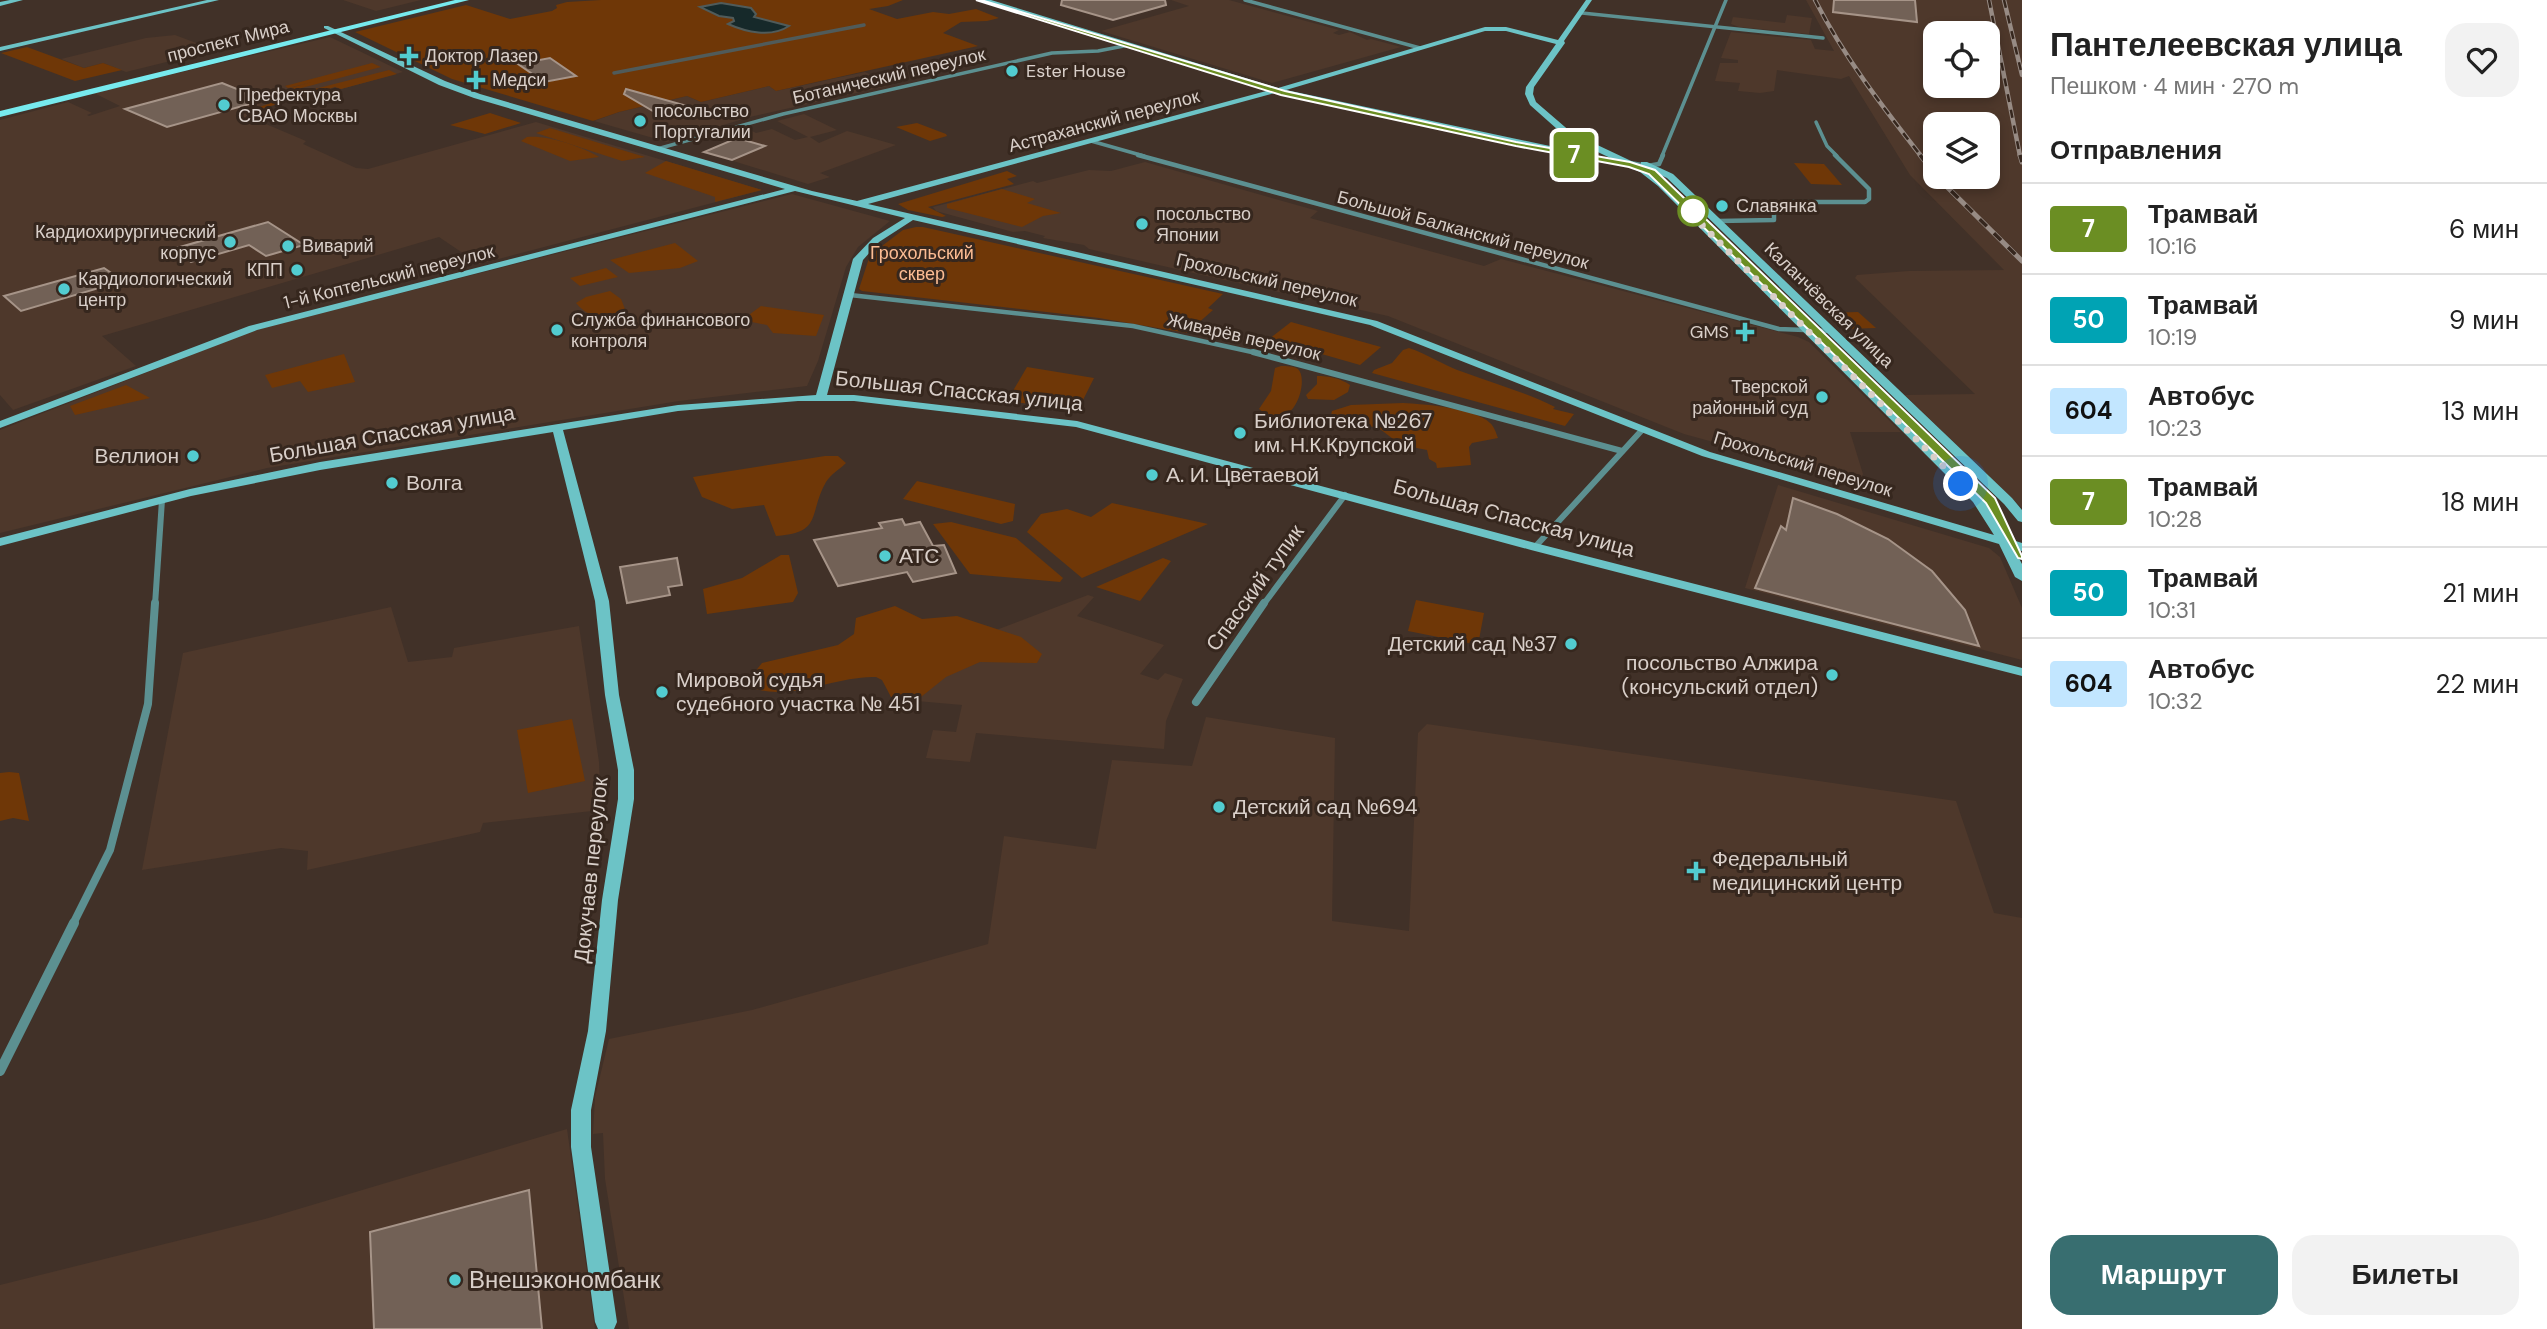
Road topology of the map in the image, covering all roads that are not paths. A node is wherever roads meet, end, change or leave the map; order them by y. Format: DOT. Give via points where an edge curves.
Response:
graph roads {
  1 [pos="20,0"];
  2 [pos="216,0"];
  3 [pos="438,0"];
  4 [pos="465,0"];
  5 [pos="984,0"];
  6 [pos="1245,0"];
  7 [pos="1589,0"];
  8 [pos="1726,0"];
  9 [pos="0,4"];
  10 [pos="1581,13"];
  11 [pos="1715,27"];
  12 [pos="330,29"];
  13 [pos="1823,38"];
  14 [pos="1562,43"];
  15 [pos="1129,45"];
  16 [pos="1420,48"];
  17 [pos="0,49"];
  18 [pos="1277,90"];
  19 [pos="0,108"];
  20 [pos="0,114"];
  21 [pos="1816,122"];
  22 [pos="1091,141"];
  23 [pos="1591,148"];
  24 [pos="657,149"];
  25 [pos="1626,163"];
  26 [pos="1652,166"];
  27 [pos="796,189"];
  28 [pos="855,204"];
  29 [pos="910,218"];
  30 [pos="1718,221"];
  31 [pos="850,295"];
  32 [pos="1830,331"];
  33 [pos="1807,332"];
  34 [pos="821,397"];
  35 [pos="0,425"];
  36 [pos="557,427"];
  37 [pos="1642,430"];
  38 [pos="1622,451"];
  39 [pos="1345,495"];
  40 [pos="162,500"];
  41 [pos="2022,518"];
  42 [pos="0,542"];
  43 [pos="2006,542"];
  44 [pos="1535,547"];
  45 [pos="2022,547"];
  46 [pos="2022,577"];
  47 [pos="2022,672"];
  48 [pos="1196,702"];
  49 [pos="0,1072"];
  50 [pos="606,1322"];
  1 -- 9 [label="street"];
  2 -- 17 [label="street"];
  3 -- 12 [label="main road, проспект Мира"];
  4 -- 12 [label="main road, проспект Мира"];
  5 -- 15 [label="street"];
  6 -- 16 [label="street"];
  7 -- 10 [label="street"];
  8 -- 11 [label="street"];
  10 -- 11 [label="street"];
  10 -- 14 [label="street"];
  11 -- 13 [label="street"];
  11 -- 26 [label="street" via="1659,164"];
  12 -- 19 [label="main road, проспект Мира"];
  12 -- 20 [label="main road, проспект Мира"];
  12 -- 24 [label="street, Грохольский переулок" via="456,88"];
  14 -- 16 [label="street, Астраханский переулок" via="1491,28"];
  14 -- 23 [label="street" via="1529,93 1533,103 1569,135"];
  15 -- 18 [label="street"];
  15 -- 24 [label="street, Ботанический переулок" via="1052,53"];
  16 -- 18 [label="street, Астраханский переулок"];
  18 -- 22 [label="street, Астраханский переулок"];
  18 -- 25 [label="street"];
  21 -- 30 [label="street" via="1827,146 1869,189 1869,199 1782,202 1774,220"];
  22 -- 28 [label="street, Астраханский переулок"];
  22 -- 33 [label="street, Большой Балканский переулок" via="1531,263 1779,329"];
  23 -- 25 [label="street"];
  23 -- 26 [label="street, Каланчёвская улица"];
  24 -- 27 [label="street, Грохольский переулок"];
  25 -- 26 [label="street"];
  25 -- 33 [label="street, Каланчёвская улица" via="1652,175"];
  26 -- 30 [label="street, Каланчёвская улица" via="1670,176"];
  27 -- 28 [label="street, Грохольский переулок"];
  27 -- 35 [label="street, 1-й Коптельский переулок" via="253,328"];
  28 -- 29 [label="street, Грохольский переулок"];
  29 -- 31 [label="street" via="865,250 856,264"];
  29 -- 37 [label="street, Грохольский переулок" via="1373,323"];
  30 -- 32 [label="street, Каланчёвская улица"];
  31 -- 34 [label="street"];
  31 -- 38 [label="street, Живарёв переулок" via="1162,332 1275,357"];
  32 -- 33 [label="street, Большой Балканский переулок"];
  32 -- 41 [label="street, Каланчёвская улица"];
  33 -- 43 [label="street, Каланчёвская улица" via="1977,499"];
  34 -- 36 [label="street, Большая Спасская улица" via="678,408"];
  34 -- 39 [label="street, Большая Спасская улица" via="1077,424"];
  36 -- 40 [label="street, Большая Спасская улица" via="309,468"];
  36 -- 50 [label="street, Докучаев переулок" via="602,601 626,770 597,1031 581,1110 581,1146"];
  37 -- 38 [label="street"];
  37 -- 43 [label="street, Грохольский переулок" via="1772,475"];
  38 -- 44 [label="street"];
  39 -- 44 [label="street, Большая Спасская улица"];
  39 -- 48 [label="street, Спасский тупик"];
  40 -- 42 [label="street, Большая Спасская улица"];
  40 -- 49 [label="street" via="148,704 110,850"];
  43 -- 45 [label="street, Грохольский переулок"];
  43 -- 46 [label="street, Каланчёвская улица"];
  44 -- 47 [label="street, Большая Спасская улица"];
}
